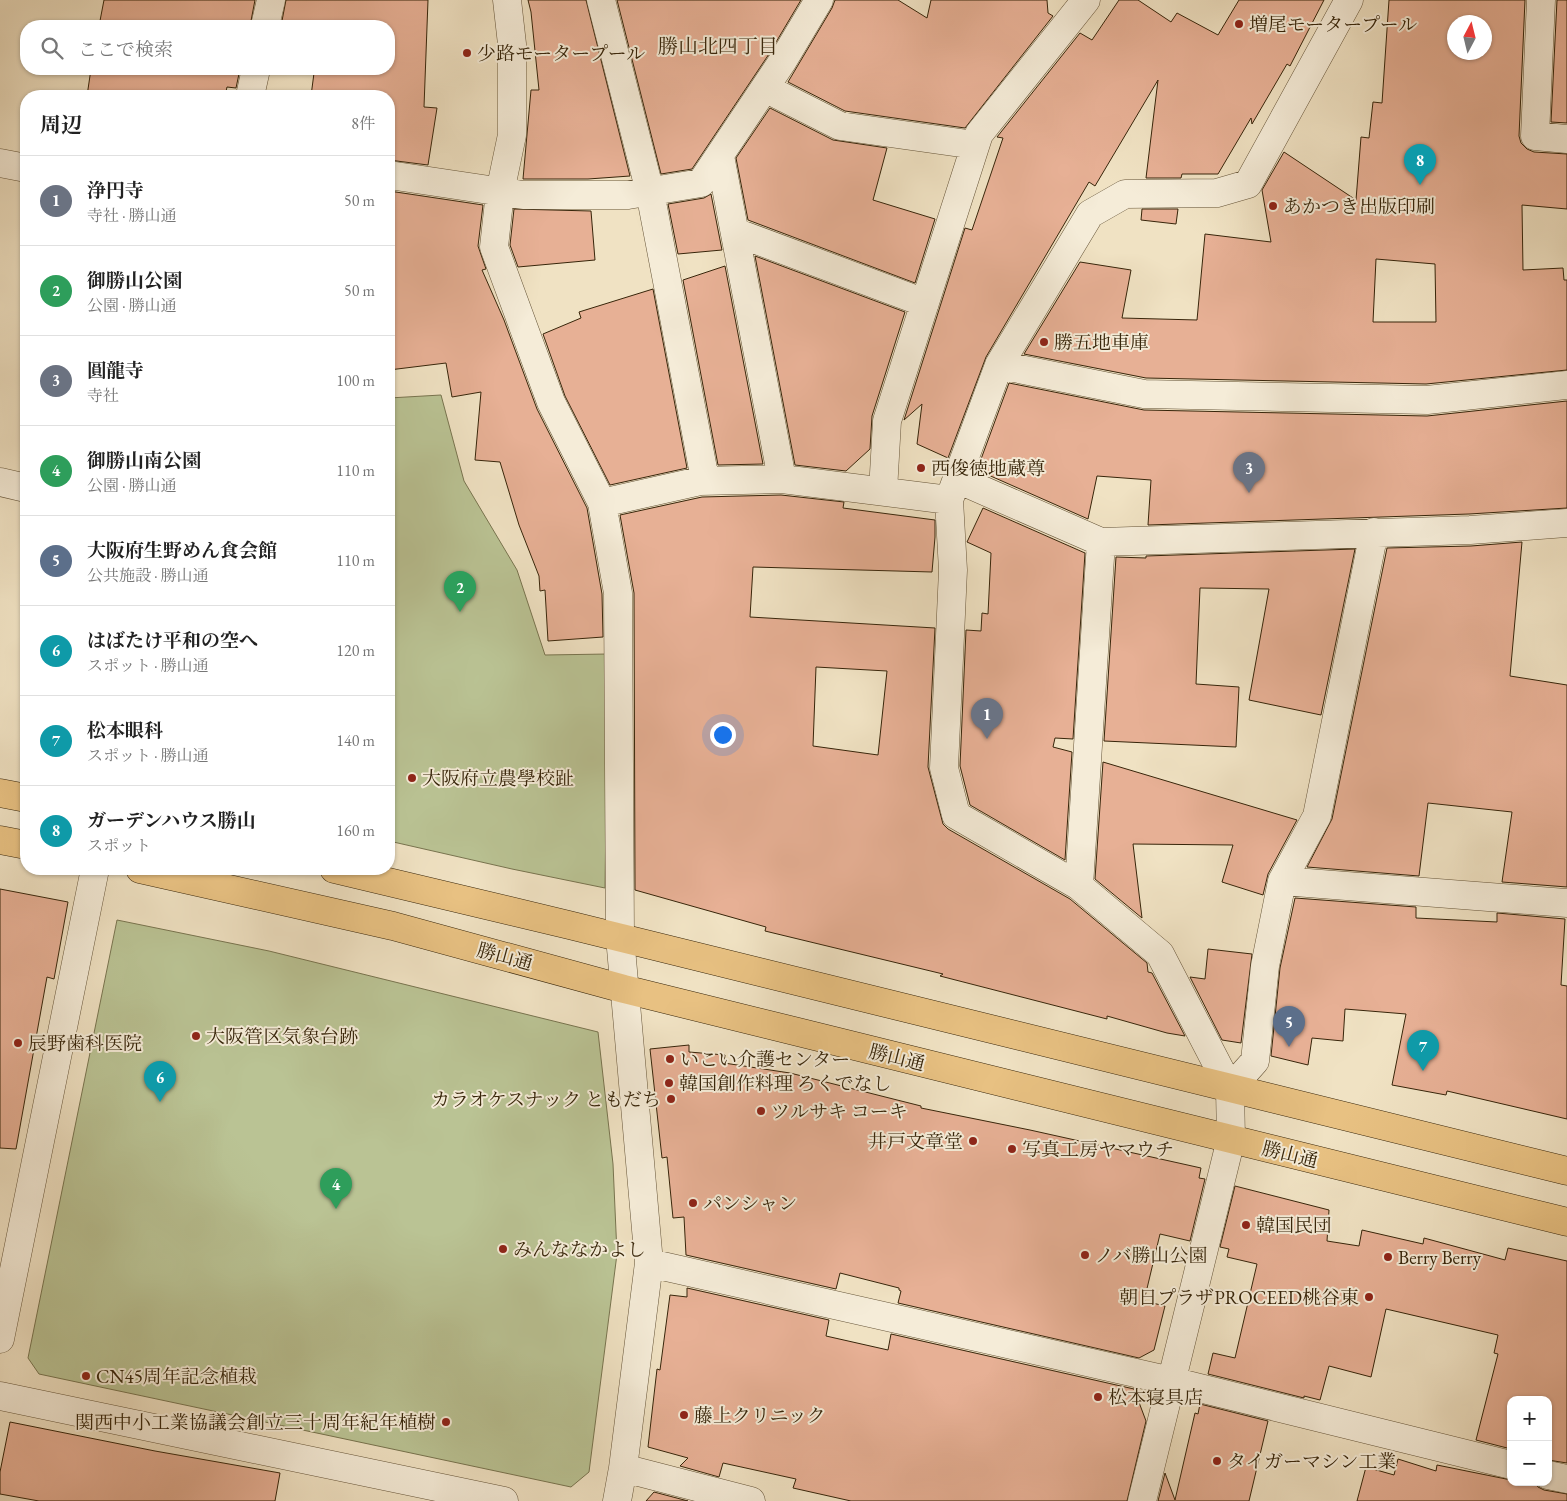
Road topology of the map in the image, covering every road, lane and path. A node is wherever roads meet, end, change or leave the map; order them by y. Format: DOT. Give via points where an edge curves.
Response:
graph roads {
  1 [pos="271,0"];
  2 [pos="507,0"];
  3 [pos="602,0"];
  4 [pos="819,0"];
  5 [pos="1086,0"];
  6 [pos="1349,0"];
  7 [pos="1541,0"];
  8 [pos="266,20"];
  9 [pos="255,75"];
  10 [pos="765,88"];
  11 [pos="251,90"];
  12 [pos="1567,139"];
  13 [pos="975,145"];
  14 [pos="720,156"];
  15 [pos="0,163"];
  16 [pos="20,167"];
  17 [pos="395,176"];
  18 [pos="500,192"];
  19 [pos="650,192"];
  20 [pos="734,232"];
  21 [pos="925,304"];
  22 [pos="999,365"];
  23 [pos="1567,385"];
  24 [pos="782,479"];
  25 [pos="704,481"];
  26 [pos="0,482"];
  27 [pos="20,487"];
  28 [pos="953,490"];
  29 [pos="883,491"];
  30 [pos="602,502"];
  31 [pos="1567,523"];
  32 [pos="1374,532"];
  33 [pos="1101,542"];
  34 [pos="0,792"];
  35 [pos="20,797"];
  36 [pos="0,840"];
  37 [pos="20,844"];
  38 [pos="94,875"];
  39 [pos="167,875"];
  40 [pos="359,875"];
  41 [pos="1282,881"];
  42 [pos="1079,886"];
  43 [pos="1567,903"];
  44 [pos="620,937"];
  45 [pos="624,989"];
  46 [pos="1230,1089"];
  47 [pos="1231,1139"];
  48 [pos="1567,1171"];
  49 [pos="1567,1222"];
  50 [pos="649,1263"];
  51 [pos="0,1339"];
  52 [pos="1171,1381"];
  53 [pos="0,1396"];
  54 [pos="1507,1465"];
  55 [pos="623,1468"];
  56 [pos="1552,1476"];
  57 [pos="1567,1480"];
  58 [pos="504,1501"];
  59 [pos="617,1501"];
  60 [pos="751,1501"];
  61 [pos="1142,1501"];
  1 -- 8 [label="street"];
  2 -- 18 [label="street" via="512,44 512,135"];
  3 -- 19 [label="street"];
  4 -- 10 [label="street"];
  5 -- 13 [label="street" via="978,134"];
  6 -- 22 [label="street" via="1248,184 1217,193 1125,194 1090,214"];
  7 -- 12 [label="street" via="1535,136"];
  9 -- 11 [label="street"];
  10 -- 13 [label="street" via="840,126"];
  10 -- 14 [label="street"];
  13 -- 21 [label="street"];
  14 -- 19 [label="street" via="701,183"];
  14 -- 20 [label="street"];
  15 -- 16 [label="street"];
  17 -- 18 [label="street"];
  18 -- 19 [label="street" via="628,195"];
  18 -- 30 [label="street" via="494,247 551,402"];
  19 -- 25 [label="street"];
  20 -- 21 [label="street"];
  20 -- 24 [label="street"];
  21 -- 29 [label="street" via="887,421"];
  22 -- 23 [label="street" via="1144,394 1426,400"];
  22 -- 28 [label="street"];
  24 -- 25 [label="street"];
  24 -- 29 [label="street"];
  25 -- 30 [label="street"];
  26 -- 27 [label="street"];
  28 -- 29 [label="street"];
  28 -- 33 [label="street"];
  28 -- 42 [label="street" via="953,570 944,768 956,815"];
  30 -- 44 [label="street" via="618,593"];
  31 -- 32 [label="street"];
  32 -- 33 [label="street"];
  32 -- 41 [label="street" via="1317,816"];
  33 -- 42 [label="street"];
  34 -- 35 [label="main road"];
  36 -- 37 [label="main road"];
  38 -- 51 [label="street"];
  39 -- 45 [label="main road, 勝山通" via="393,926"];
  40 -- 44 [label="main road"];
  41 -- 43 [label="street"];
  41 -- 46 [label="street" via="1265,966 1255,1062"];
  42 -- 46 [label="street" via="1160,954"];
  44 -- 45 [label="street"];
  44 -- 46 [label="main road"];
  45 -- 47 [label="main road, 勝山通"];
  45 -- 50 [label="street"];
  46 -- 47 [label="street"];
  46 -- 48 [label="main road"];
  47 -- 49 [label="main road, 勝山通"];
  47 -- 52 [label="street"];
  50 -- 52 [label="street"];
  50 -- 55 [label="street"];
  52 -- 54 [label="street"];
  52 -- 61 [label="street"];
  53 -- 58 [label="street"];
  55 -- 59 [label="street"];
  55 -- 60 [label="street"];
  56 -- 57 [label="street"];
}
